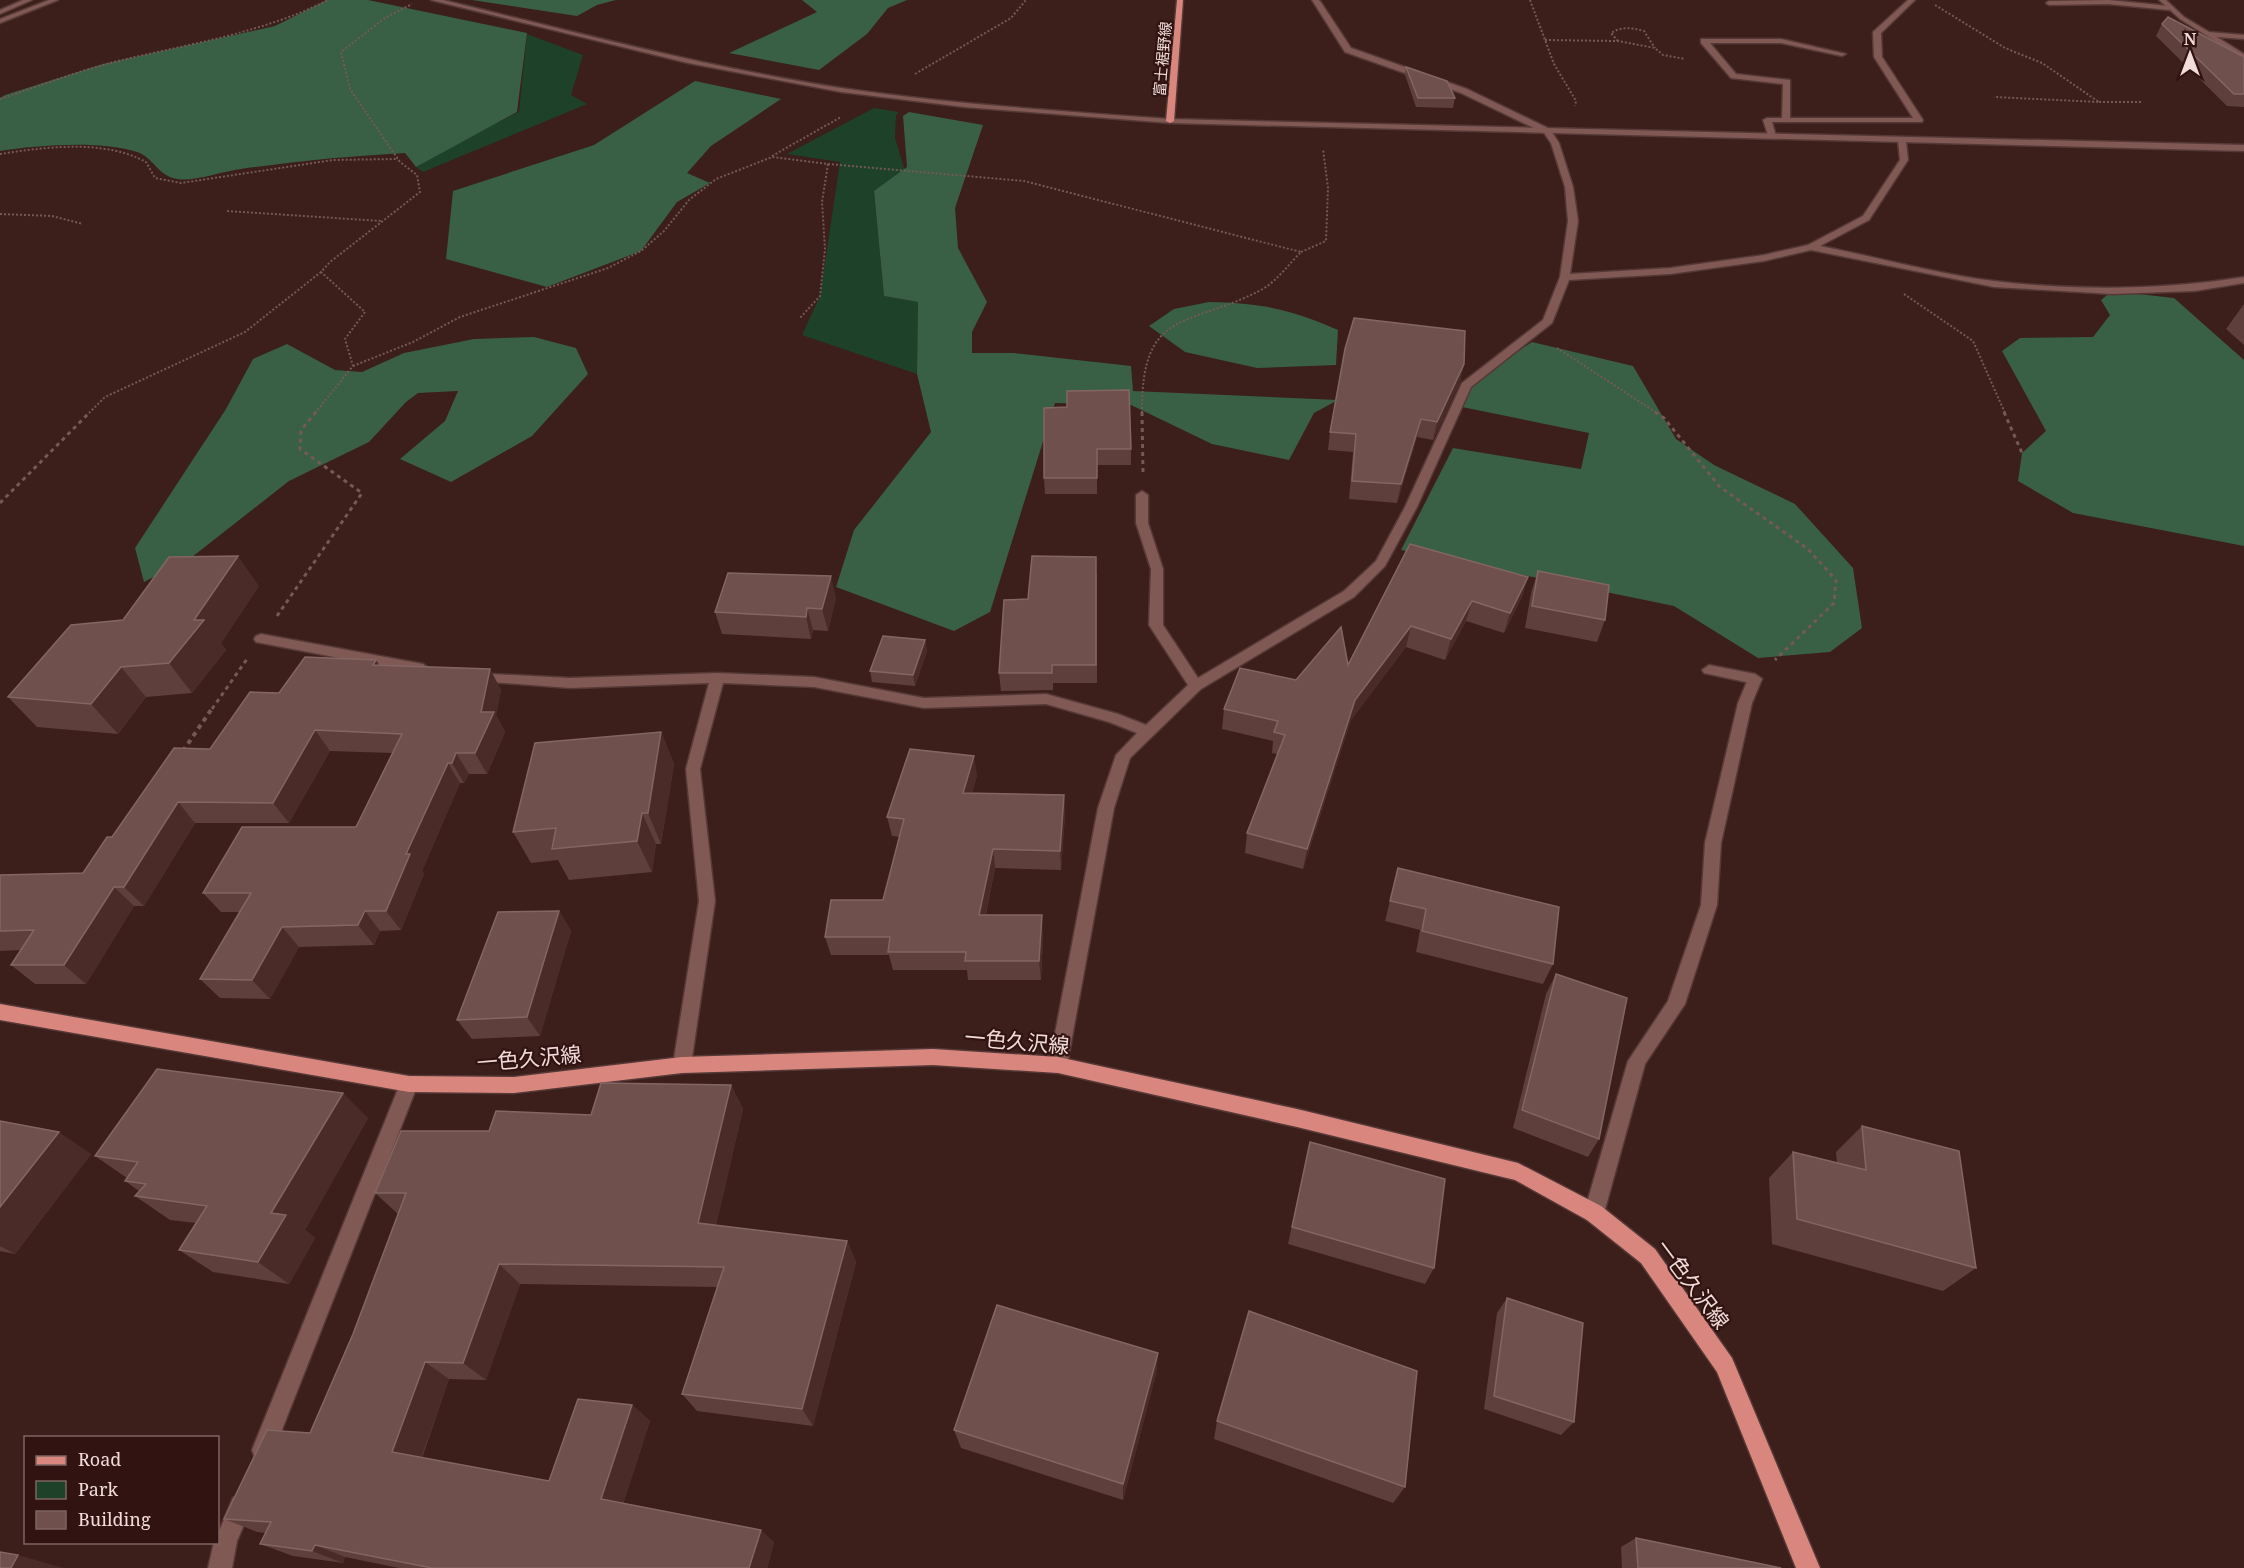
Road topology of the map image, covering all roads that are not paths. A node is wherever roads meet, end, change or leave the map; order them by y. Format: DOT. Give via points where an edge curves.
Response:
graph roads {
  1 [pos="29,0"];
  2 [pos="55,0"];
  3 [pos="434,0"];
  4 [pos="1180,0"];
  5 [pos="1316,0"];
  6 [pos="1912,0"];
  7 [pos="2162,0"];
  8 [pos="2049,3"];
  9 [pos="2169,8"];
  10 [pos="0,12"];
  11 [pos="0,21"];
  12 [pos="2206,33"];
  13 [pos="2244,37"];
  14 [pos="1842,54"];
  15 [pos="2244,57"];
  16 [pos="1786,120"];
  17 [pos="1170,121"];
  18 [pos="1547,131"];
  19 [pos="1772,136"];
  20 [pos="1902,141"];
  21 [pos="2244,148"];
  22 [pos="1810,248"];
  23 [pos="1565,277"];
  24 [pos="2244,280"];
  25 [pos="1142,495"];
  26 [pos="261,639"];
  27 [pos="1709,670"];
  28 [pos="441,671"];
  29 [pos="465,675"];
  30 [pos="717,678"];
  31 [pos="1196,686"];
  32 [pos="1146,731"];
  33 [pos="0,1012"];
  34 [pos="682,1065"];
  35 [pos="1058,1065"];
  36 [pos="409,1084"];
  37 [pos="1594,1213"];
  38 [pos="256,1468"];
  39 [pos="247,1489"];
  40 [pos="220,1568"];
  41 [pos="1808,1568"];
  1 -- 10 [label="street"];
  2 -- 11 [label="street"];
  3 -- 17 [label="street" via="702,63 841,90"];
  4 -- 17 [label="main road, 富士裾野線"];
  5 -- 18 [label="street" via="1336,37 1348,50 1464,91"];
  6 -- 16 [label="street" via="1877,32 1878,57 1919,120"];
  7 -- 9 [label="street"];
  8 -- 9 [label="street"];
  9 -- 12 [label="street"];
  12 -- 13 [label="street"];
  12 -- 15 [label="street"];
  14 -- 16 [label="street" via="1781,41 1704,41 1734,76 1787,82"];
  16 -- 19 [label="street" via="1767,120"];
  17 -- 18 [label="street"];
  18 -- 19 [label="street"];
  18 -- 23 [label="street" via="1555,143 1569,187 1573,221"];
  19 -- 20 [label="street"];
  20 -- 21 [label="street"];
  20 -- 22 [label="street" via="1904,160 1866,218"];
  22 -- 23 [label="street" via="1670,271"];
  22 -- 24 [label="street" via="1994,284 2112,291 2195,288"];
  23 -- 31 [label="street" via="1548,321 1466,385 1381,563 1349,594"];
  25 -- 31 [label="street" via="1142,523 1156,569 1155,625"];
  26 -- 28 [label="street"];
  27 -- 37 [label="street" via="1755,679 1745,702 1713,843 1709,905 1676,1004 1637,1061"];
  29 -- 30 [label="street" via="570,683"];
  30 -- 32 [label="street" via="814,682 924,702 1046,699 1113,717"];
  30 -- 34 [label="street" via="693,769 707,901"];
  31 -- 32 [label="street"];
  32 -- 35 [label="street" via="1123,755 1106,808"];
  33 -- 36 [label="main road, 一色久沢線"];
  34 -- 35 [label="main road, 一色久沢線" via="933,1057"];
  34 -- 36 [label="main road, 一色久沢線" via="514,1085"];
  35 -- 37 [label="main road, 一色久沢線" via="1518,1172"];
  36 -- 38 [label="street"];
  37 -- 41 [label="main road, 一色久沢線" via="1648,1256 1725,1365"];
  39 -- 40 [label="street" via="226,1541"];
}
